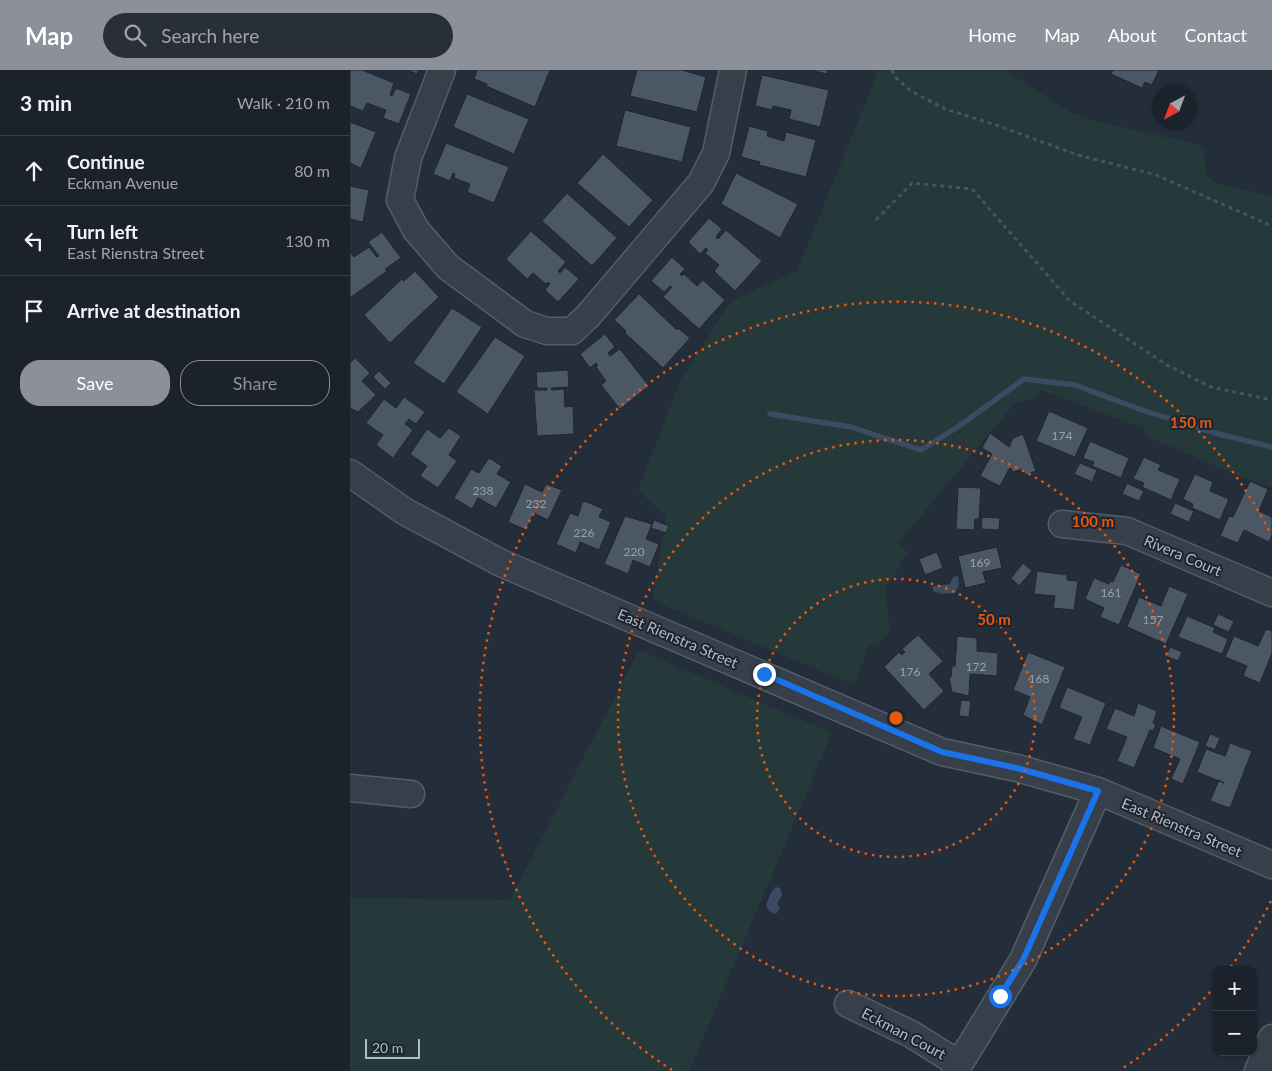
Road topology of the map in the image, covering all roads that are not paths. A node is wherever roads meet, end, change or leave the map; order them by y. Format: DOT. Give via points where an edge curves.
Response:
graph roads {
  1 [pos="442,70"];
  2 [pos="733,70"];
  3 [pos="350,473"];
  4 [pos="1062,524"];
  5 [pos="1272,593"];
  6 [pos="350,788"];
  7 [pos="1098,791"];
  8 [pos="411,794"];
  9 [pos="1272,865"];
  10 [pos="848,1004"];
  11 [pos="1272,1038"];
  12 [pos="957,1067"];
  13 [pos="1258,1071"];
  1 -- 2 [label="street" via="408,158 400,200 416,230 448,267 525,324 547,331 572,331 588,316 701,183 716,153"];
  3 -- 7 [label="street, East Rienstra Street" via="404,511 501,563 942,752 1017,768"];
  4 -- 5 [label="street, Rivera Court" via="1127,531"];
  6 -- 8 [label="street"];
  7 -- 9 [label="street, East Rienstra Street"];
  7 -- 12 [label="street" via="1023,960"];
  10 -- 12 [label="street, Eckman Court" via="911,1034"];
  11 -- 13 [label="street"];
}
